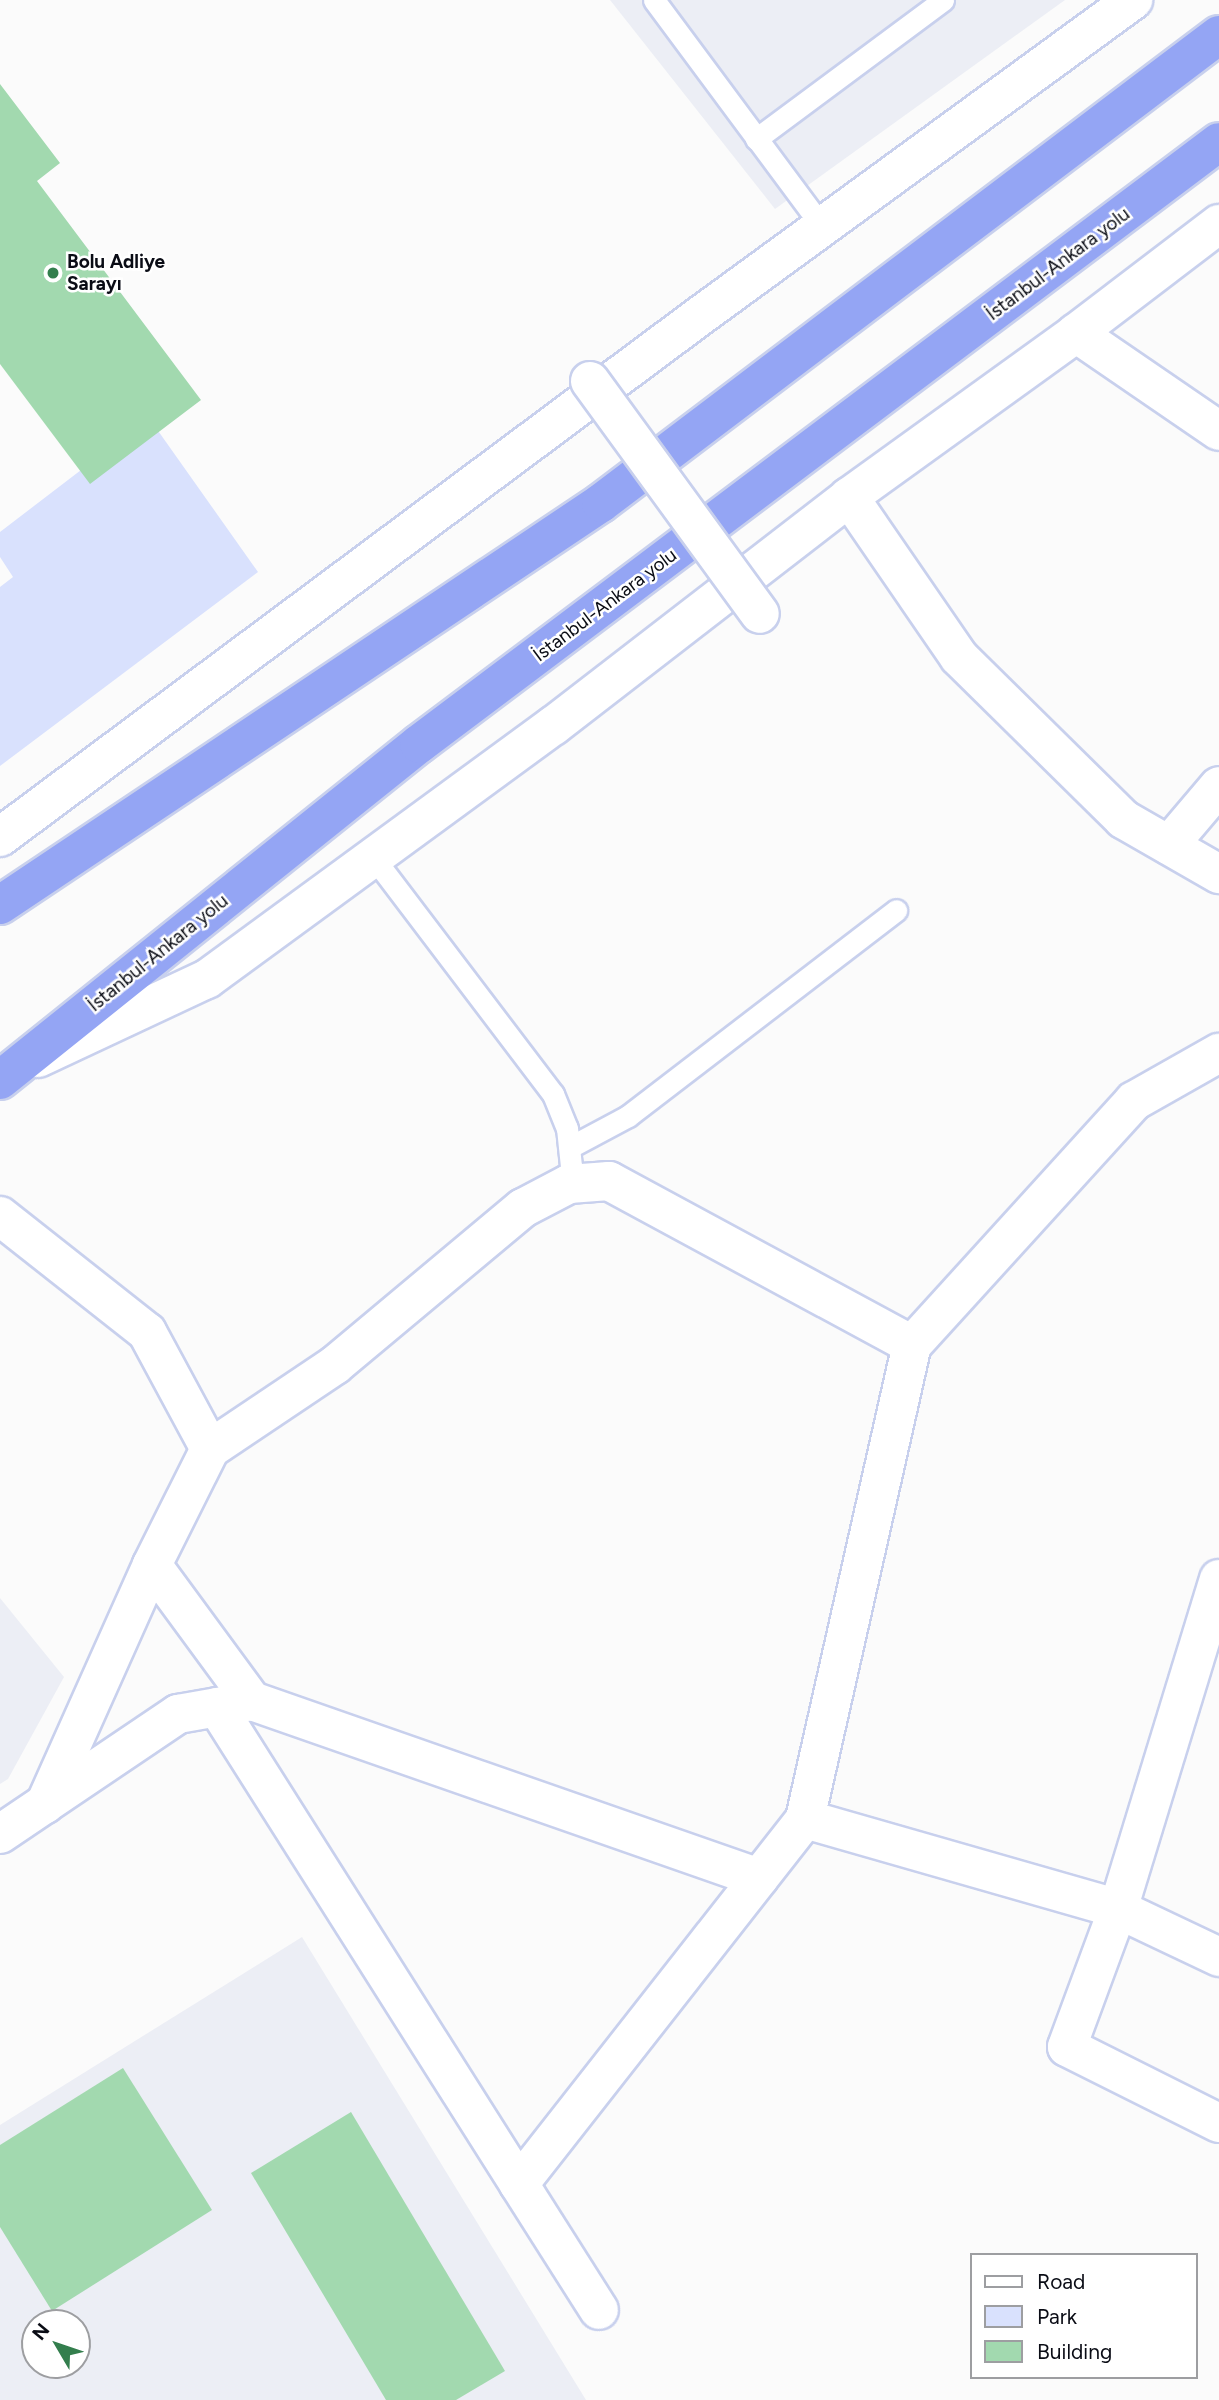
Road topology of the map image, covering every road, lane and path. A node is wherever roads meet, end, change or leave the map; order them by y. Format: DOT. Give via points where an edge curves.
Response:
graph roads {
  1 [pos="654,0"];
  2 [pos="943,0"];
  3 [pos="1133,0"];
  4 [pos="1219,35"];
  5 [pos="756,139"];
  6 [pos="1219,142"];
  7 [pos="1219,224"];
  8 [pos="822,226"];
  9 [pos="1076,333"];
  10 [pos="590,381"];
  11 [pos="1219,431"];
  12 [pos="849,497"];
  13 [pos="760,614"];
  14 [pos="1219,786"];
  15 [pos="0,837"];
  16 [pos="1169,845"];
  17 [pos="373,857"];
  18 [pos="1219,874"];
  19 [pos="0,905"];
  20 [pos="896,910"];
  21 [pos="1219,1053"];
  22 [pos="5,1075"];
  23 [pos="570,1166"];
  24 [pos="0,1216"];
  25 [pos="912,1345"];
  26 [pos="210,1449"];
  27 [pos="152,1565"];
  28 [pos="1219,1579"];
  29 [pos="234,1704"];
  30 [pos="45,1804"];
  31 [pos="805,1819"];
  32 [pos="0,1833"];
  33 [pos="759,1878"];
  34 [pos="1118,1909"];
  35 [pos="1219,1957"];
  36 [pos="1219,2123"];
  37 [pos="519,2184"];
  38 [pos="599,2310"];
  1 -- 5 [label="lane"];
  2 -- 5 [label="lane"];
  3 -- 8 [label="street"];
  4 -- 19 [label="highway" via="601,503"];
  5 -- 8 [label="lane"];
  6 -- 22 [label="highway, İstanbul-Ankara yolu" via="419,744"];
  7 -- 9 [label="street"];
  8 -- 15 [label="street"];
  9 -- 11 [label="street"];
  9 -- 12 [label="street"];
  10 -- 13 [label="street, bridge"];
  12 -- 16 [label="street" via="960,657 1123,819"];
  12 -- 17 [label="street" via="553,726"];
  14 -- 16 [label="street"];
  16 -- 18 [label="street"];
  17 -- 22 [label="street" via="206,979"];
  17 -- 23 [label="lane" via="552,1094 567,1128"];
  20 -- 23 [label="lane" via="628,1116"];
  21 -- 25 [label="street" via="1134,1101"];
  23 -- 25 [label="street" via="608,1181"];
  23 -- 26 [label="street" via="335,1365"];
  24 -- 26 [label="street" via="147,1332"];
  25 -- 31 [label="street"];
  26 -- 27 [label="street"];
  27 -- 29 [label="street"];
  27 -- 30 [label="street"];
  28 -- 34 [label="street"];
  29 -- 30 [label="street" via="178,1714"];
  29 -- 33 [label="street"];
  29 -- 37 [label="street"];
  30 -- 32 [label="street"];
  31 -- 33 [label="street"];
  31 -- 34 [label="street"];
  33 -- 37 [label="street"];
  34 -- 35 [label="street"];
  34 -- 36 [label="street" via="1067,2047"];
  37 -- 38 [label="street"];
}
